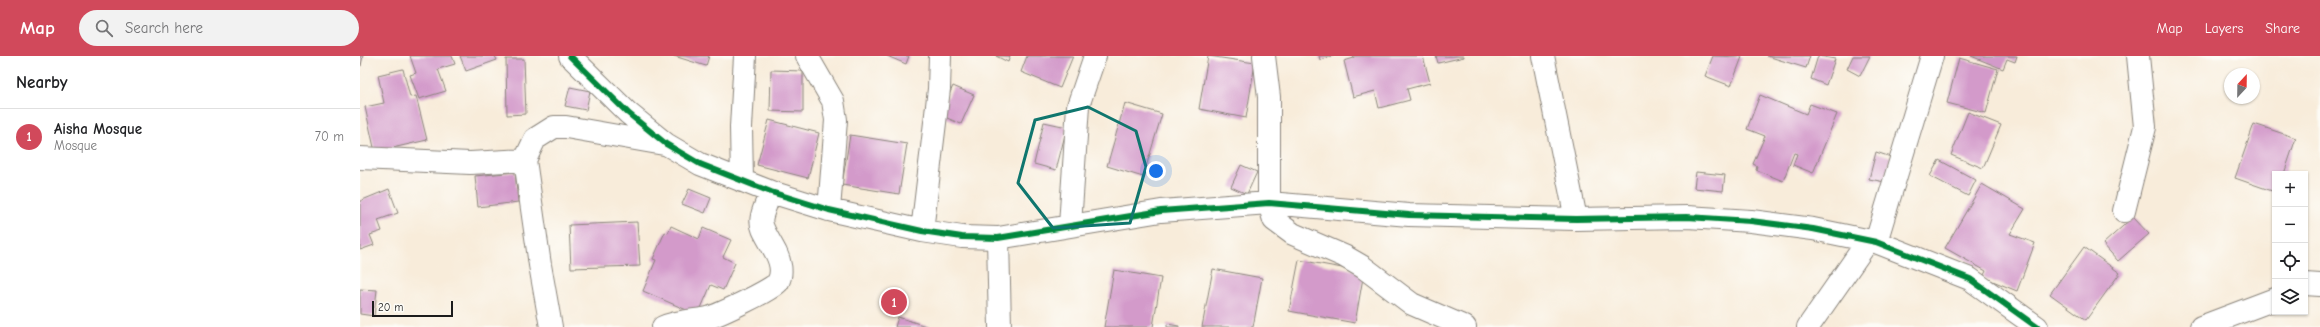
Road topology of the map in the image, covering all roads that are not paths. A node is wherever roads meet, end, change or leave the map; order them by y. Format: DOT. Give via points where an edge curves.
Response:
graph roads {
  1 [pos="570,56"];
  2 [pos="745,56"];
  3 [pos="806,56"];
  4 [pos="940,56"];
  5 [pos="1095,56"];
  6 [pos="1264,56"];
  7 [pos="1543,56"];
  8 [pos="1932,56"];
  9 [pos="2138,56"];
  10 [pos="666,144"];
  11 [pos="360,158"];
  12 [pos="525,160"];
  13 [pos="742,181"];
  14 [pos="771,192"];
  15 [pos="1269,203"];
  16 [pos="829,210"];
  17 [pos="2124,211"];
  18 [pos="1576,219"];
  19 [pos="1070,225"];
  20 [pos="922,231"];
  21 [pos="998,238"];
  22 [pos="1872,241"];
  23 [pos="2308,284"];
  24 [pos="2320,285"];
  25 [pos="2272,300"];
  26 [pos="551,327"];
  27 [pos="663,327"];
  28 [pos="1000,327"];
  29 [pos="1465,327"];
  30 [pos="1808,327"];
  31 [pos="2037,327"];
  32 [pos="2201,327"];
  1 -- 10 [label="street" via="628,113"];
  2 -- 13 [label="street" via="740,126"];
  3 -- 16 [label="street" via="833,101 836,120"];
  4 -- 20 [label="street" via="939,89"];
  5 -- 19 [label="street" via="1078,106"];
  6 -- 15 [label="street" via="1269,97"];
  7 -- 18 [label="street"];
  8 -- 22 [label="street"];
  9 -- 17 [label="street" via="2145,127"];
  10 -- 12 [label="street" via="554,127 535,139"];
  10 -- 13 [label="street" via="700,164"];
  11 -- 12 [label="street" via="470,163"];
  12 -- 26 [label="street"];
  13 -- 14 [label="street"];
  14 -- 16 [label="street"];
  14 -- 27 [label="street" via="760,218 760,226 780,262 778,283 708,317 675,322"];
  15 -- 18 [label="street" via="1409,215"];
  15 -- 19 [label="street" via="1161,211"];
  15 -- 29 [label="street" via="1274,220 1282,228 1350,260 1412,304"];
  16 -- 20 [label="street"];
  18 -- 22 [label="street" via="1687,217 1751,221 1813,229"];
  19 -- 21 [label="street"];
  20 -- 21 [label="street" via="962,237"];
  21 -- 28 [label="street"];
  22 -- 30 [label="street"];
  22 -- 31 [label="street" via="1970,279"];
  23 -- 24 [label="street"];
  25 -- 32 [label="street"];
}
